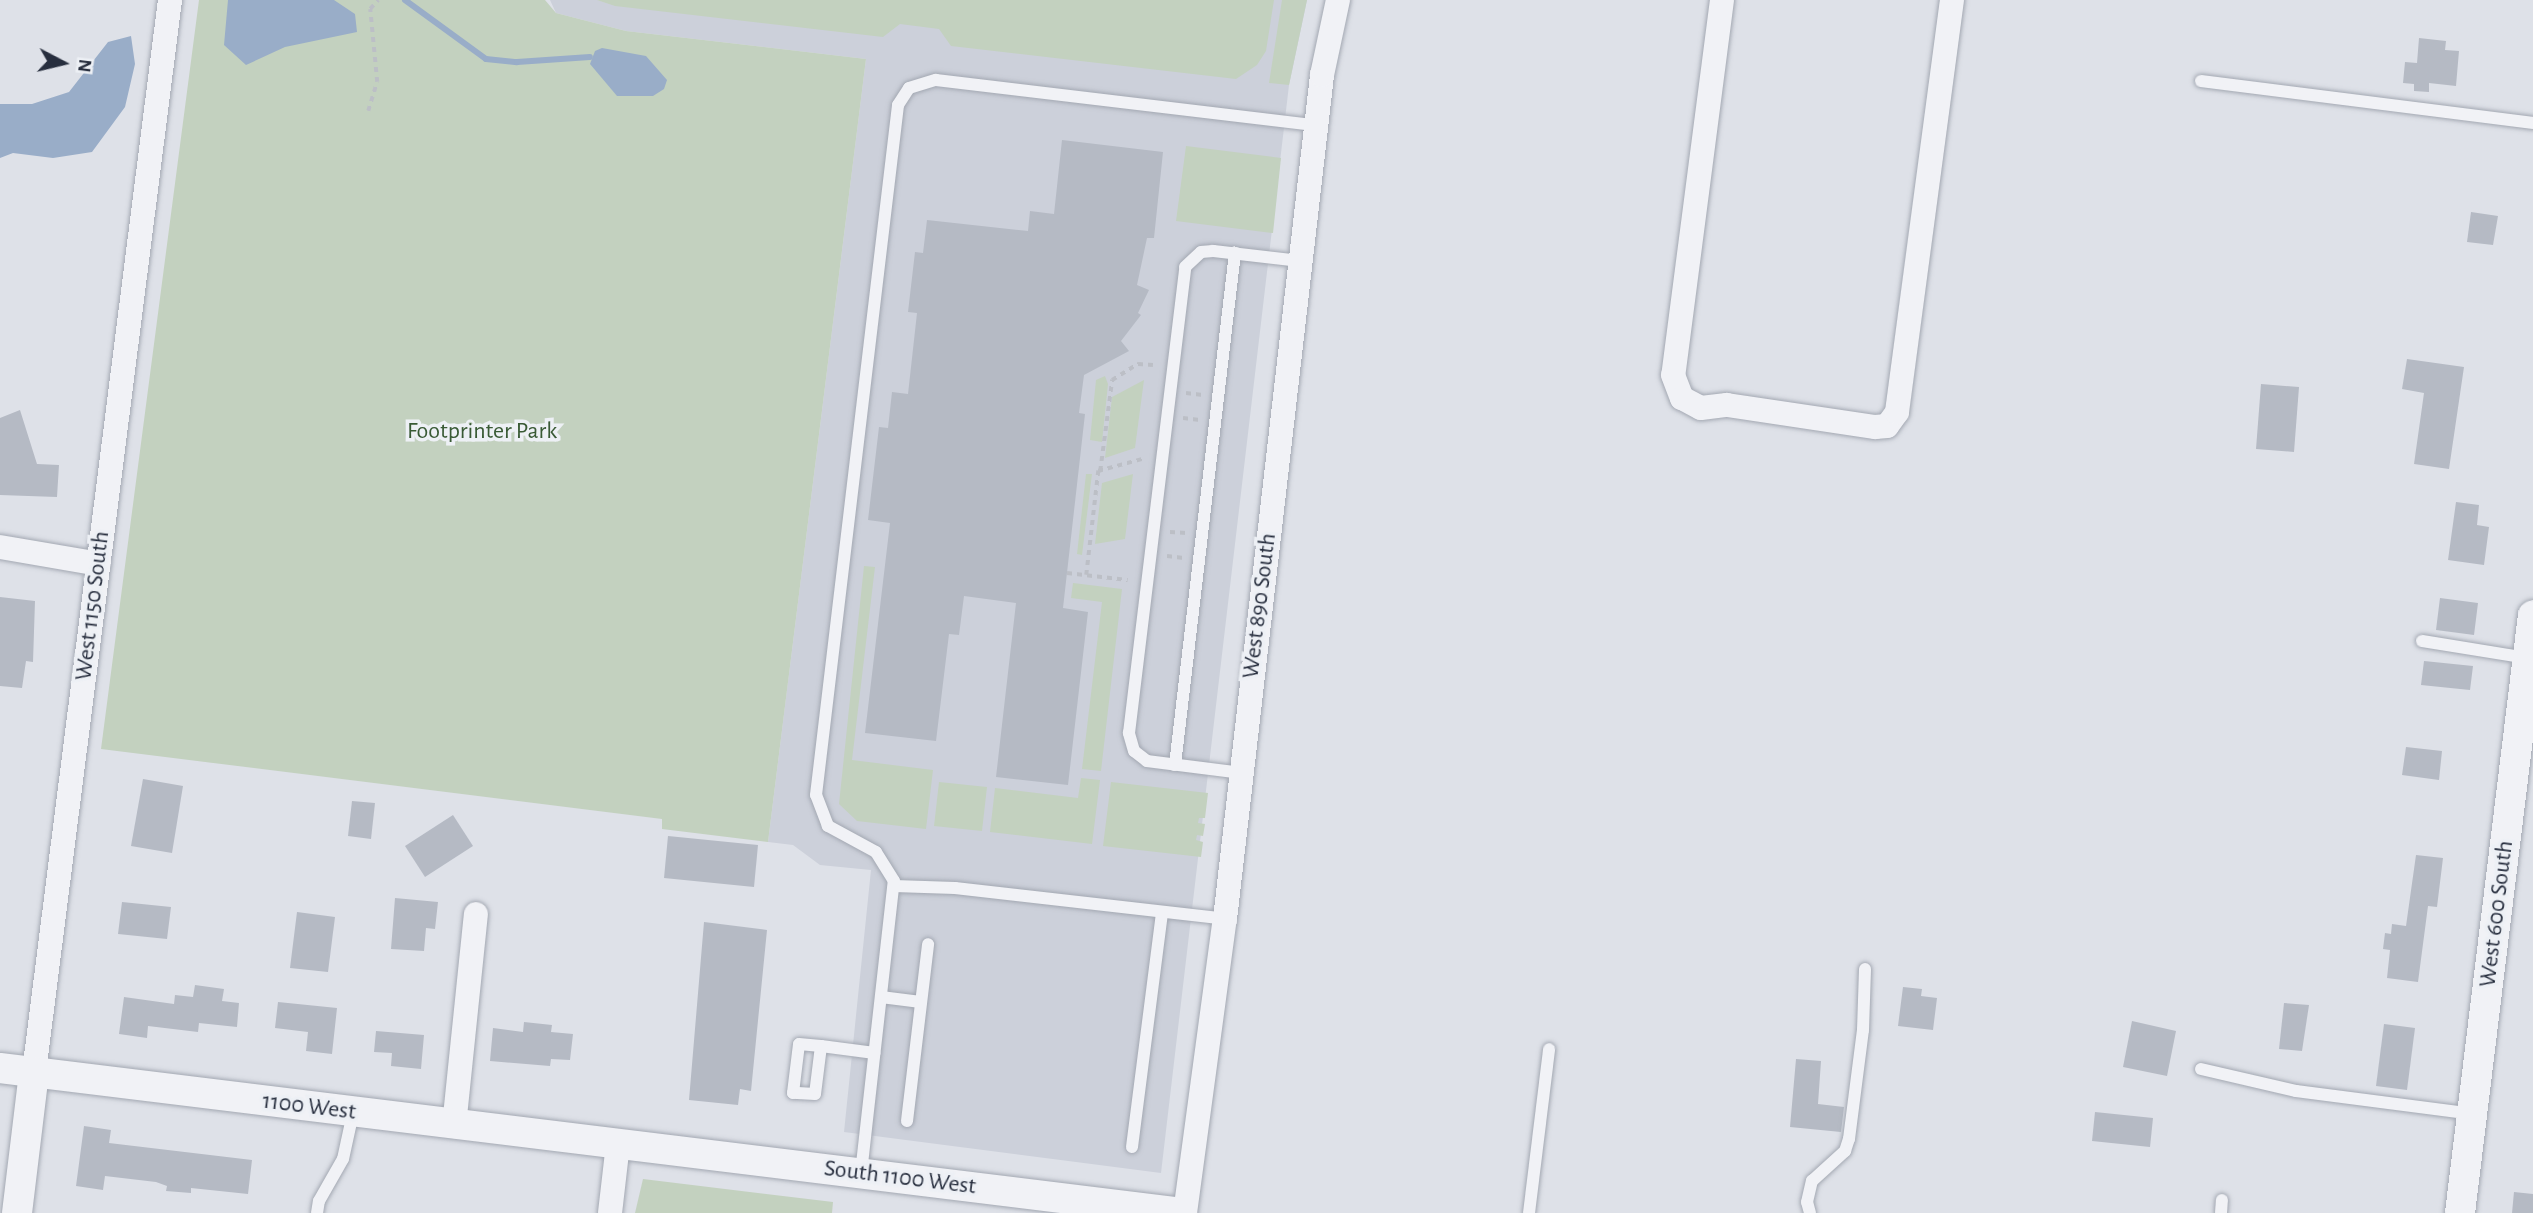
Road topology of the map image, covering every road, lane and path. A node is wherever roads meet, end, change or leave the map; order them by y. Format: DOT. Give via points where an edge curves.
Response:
graph roads {
  1 [pos="170,0"];
  2 [pos="378,0"];
  3 [pos="1338,0"];
  4 [pos="1721,0"];
  5 [pos="1952,0"];
  6 [pos="2202,81"];
  7 [pos="368,111"];
  8 [pos="2533,122"];
  9 [pos="1316,125"];
  10 [pos="1236,253"];
  11 [pos="1300,261"];
  12 [pos="1153,365"];
  13 [pos="1186,393"];
  14 [pos="1205,396"];
  15 [pos="1183,418"];
  16 [pos="1202,420"];
  17 [pos="1142,459"];
  18 [pos="1100,471"];
  19 [pos="1170,532"];
  20 [pos="1189,534"];
  21 [pos="0,547"];
  22 [pos="1167,556"];
  23 [pos="1186,558"];
  24 [pos="99,564"];
  25 [pos="1067,573"];
  26 [pos="1086,575"];
  27 [pos="1128,580"];
  28 [pos="2533,615"];
  29 [pos="2422,641"];
  30 [pos="2528,659"];
  31 [pos="2525,746"];
  32 [pos="1175,765"];
  33 [pos="1242,773"];
  34 [pos="894,887"];
  35 [pos="1162,913"];
  36 [pos="476,914"];
  37 [pos="1225,919"];
  38 [pos="928,944"];
  39 [pos="1865,969"];
  40 [pos="881,997"];
  41 [pos="921,1002"];
  42 [pos="821,1046"];
  43 [pos="1549,1049"];
  44 [pos="875,1053"];
  45 [pos="0,1068"];
  46 [pos="2201,1069"];
  47 [pos="34,1072"];
  48 [pos="353,1113"];
  49 [pos="2472,1115"];
  50 [pos="907,1121"];
  51 [pos="454,1126"];
  52 [pos="618,1144"];
  53 [pos="1132,1147"];
  54 [pos="861,1173"];
  55 [pos="17,1213"];
  56 [pos="317,1213"];
  57 [pos="610,1213"];
  58 [pos="1183,1213"];
  59 [pos="1529,1213"];
  60 [pos="1810,1213"];
  61 [pos="2460,1213"];
  1 -- 24 [label="street, West 1150 South"];
  2 -- 7 [label="path" via="370,9 377,82"];
  3 -- 9 [label="street, West 890 South"];
  4 -- 5 [label="street" via="1673,375 1682,398 1701,408 1727,405 1875,427 1887,426 1897,412"];
  6 -- 8 [label="lane"];
  9 -- 11 [label="street, West 890 South"];
  9 -- 34 [label="lane" via="936,80 917,83 903,96 895,116 816,795 828,826 876,852"];
  10 -- 11 [label="lane"];
  10 -- 32 [label="lane"];
  10 -- 32 [label="lane" via="1201,252 1185,267 1144,604 1131,743 1147,761"];
  11 -- 33 [label="street, West 890 South"];
  12 -- 18 [label="path" via="1138,364 1112,380"];
  13 -- 14 [label="path"];
  15 -- 16 [label="path"];
  17 -- 18 [label="path"];
  18 -- 26 [label="path"];
  19 -- 20 [label="path"];
  21 -- 24 [label="street"];
  22 -- 23 [label="path"];
  24 -- 47 [label="street, West 1150 South"];
  25 -- 26 [label="path"];
  26 -- 27 [label="path"];
  28 -- 30 [label="street, West 600 South"];
  29 -- 30 [label="lane"];
  30 -- 31 [label="street, West 600 South"];
  31 -- 49 [label="street, West 600 South"];
  32 -- 33 [label="lane"];
  33 -- 37 [label="street, West 890 South"];
  34 -- 35 [label="lane" via="955,888"];
  34 -- 40 [label="lane"];
  35 -- 37 [label="lane"];
  35 -- 53 [label="lane"];
  36 -- 51 [label="street"];
  37 -- 58 [label="street, West 890 South"];
  38 -- 41 [label="lane"];
  39 -- 60 [label="lane" via="1849,1139 1845,1151 1812,1181"];
  40 -- 41 [label="lane"];
  40 -- 44 [label="lane"];
  41 -- 50 [label="lane"];
  42 -- 44 [label="lane"];
  43 -- 59 [label="lane"];
  44 -- 54 [label="lane"];
  45 -- 47 [label="street, 1100 West"];
  46 -- 49 [label="lane" via="2271,1087"];
  47 -- 48 [label="street, 1100 West"];
  47 -- 55 [label="street, West 1150 South"];
  48 -- 51 [label="street, 1100 West"];
  48 -- 56 [label="lane" via="343,1159"];
  49 -- 61 [label="street, West 600 South"];
  51 -- 52 [label="street, 1100 West"];
  52 -- 54 [label="street, South 1100 West"];
  52 -- 57 [label="street"];
  54 -- 58 [label="street, South 1100 West"];
}
